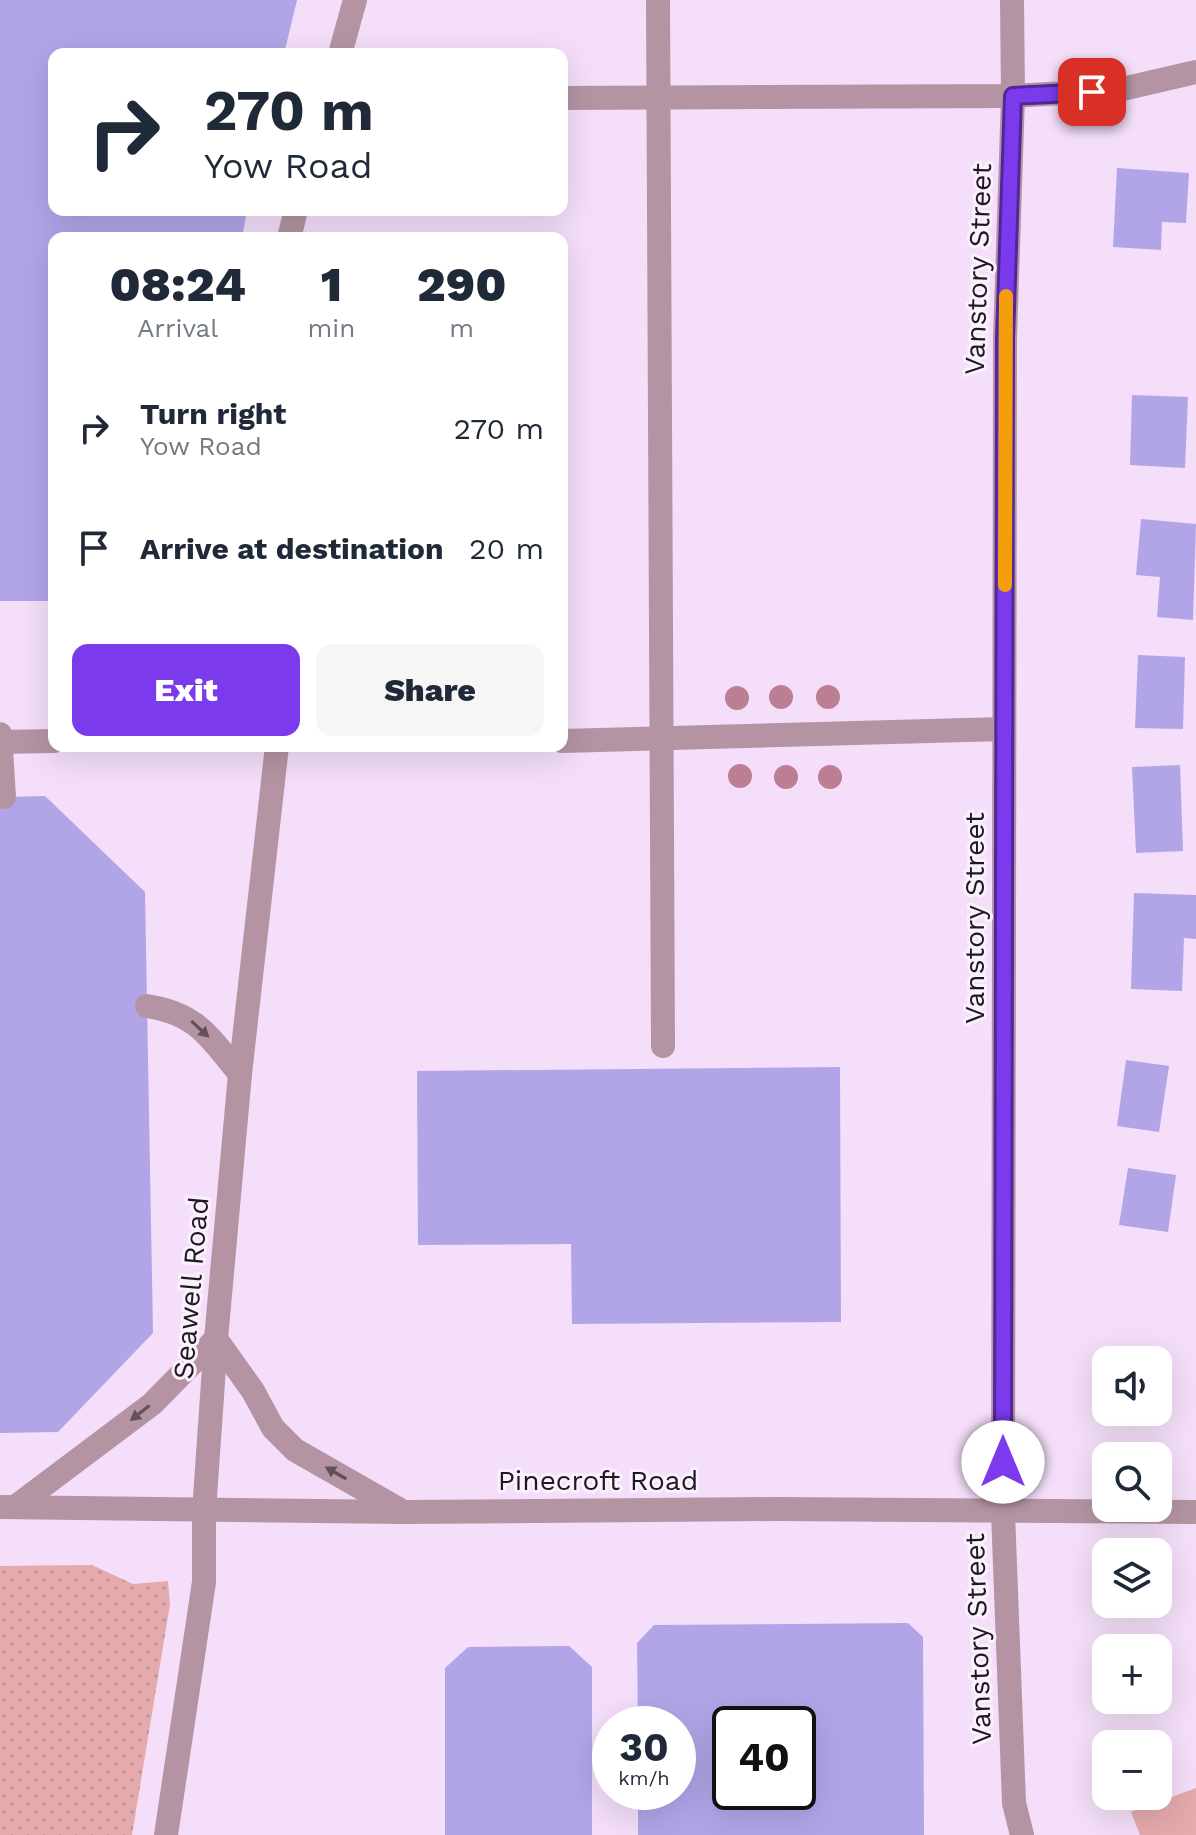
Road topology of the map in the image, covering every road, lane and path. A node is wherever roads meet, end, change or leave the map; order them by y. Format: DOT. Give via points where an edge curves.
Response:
graph roads {
  1 [pos="355,0"];
  2 [pos="658,0"];
  3 [pos="1012,0"];
  4 [pos="342,48"];
  5 [pos="1196,72"];
  6 [pos="1013,96"];
  7 [pos="660,97"];
  8 [pos="568,98"];
  9 [pos="1004,729"];
  10 [pos="662,738"];
  11 [pos="1,739"];
  12 [pos="48,741"];
  13 [pos="568,741"];
  14 [pos="276,752"];
  15 [pos="4,797"];
  16 [pos="147,1006"];
  17 [pos="663,1046"];
  18 [pos="240,1074"];
  19 [pos="216,1339"];
  20 [pos="8,1507"];
  21 [pos="204,1511"];
  22 [pos="403,1512"];
  23 [pos="1003,1512"];
  24 [pos="1196,1512"];
  25 [pos="166,1835"];
  26 [pos="1022,1835"];
  1 -- 4 [label="street"];
  2 -- 7 [label="street"];
  3 -- 6 [label="street, Vanstory Street"];
  5 -- 6 [label="street" via="1118,90"];
  6 -- 7 [label="street"];
  6 -- 9 [label="street, Vanstory Street" via="1005,339"];
  7 -- 8 [label="street"];
  7 -- 10 [label="street"];
  9 -- 10 [label="street"];
  9 -- 23 [label="street, Vanstory Street"];
  10 -- 13 [label="street"];
  10 -- 17 [label="street"];
  11 -- 12 [label="street"];
  11 -- 15 [label="street"];
  14 -- 18 [label="street, Seawell Road"];
  16 -- 18 [label="street, one-way" via="183,1014"];
  18 -- 19 [label="street, Seawell Road"];
  19 -- 20 [label="street, one-way" via="152,1404"];
  19 -- 21 [label="street, Seawell Road"];
  22 -- 19 [label="street, one-way" via="295,1450 273,1428"];
  20 -- 21 [label="street, Pinecroft Road"];
  21 -- 22 [label="street, Pinecroft Road"];
  21 -- 25 [label="street, Seawell Road" via="204,1582"];
  22 -- 23 [label="street, Pinecroft Road"];
  23 -- 24 [label="street, Pinecroft Road"];
  23 -- 26 [label="street, Vanstory Street" via="1014,1803"];
}
